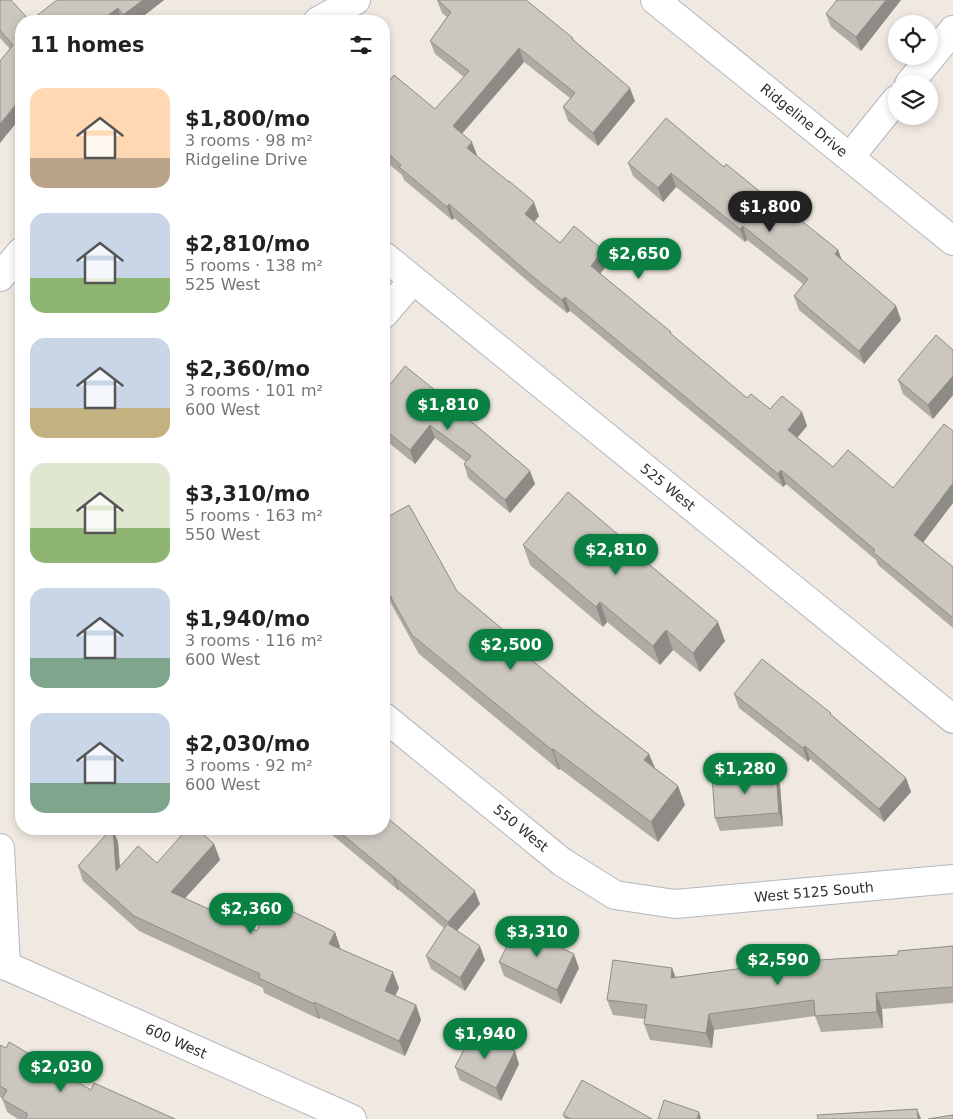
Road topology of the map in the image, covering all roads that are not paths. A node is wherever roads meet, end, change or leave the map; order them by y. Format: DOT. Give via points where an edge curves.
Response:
graph roads {
  1 [pos="356,0"];
  2 [pos="656,0"];
  3 [pos="329,15"];
  4 [pos="953,30"];
  5 [pos="916,75"];
  6 [pos="888,110"];
  7 [pos="850,157"];
  8 [pos="953,241"];
  9 [pos="15,259"];
  10 [pos="390,261"];
  11 [pos="0,277"];
  12 [pos="413,280"];
  13 [pos="390,307"];
  14 [pos="953,718"];
  15 [pos="390,722"];
  16 [pos="0,848"];
  17 [pos="953,879"];
  18 [pos="675,904"];
  19 [pos="3,964"];
  20 [pos="352,1119"];
  1 -- 3 [label="street"];
  2 -- 7 [label="street, Ridgeline Drive"];
  4 -- 5 [label="street"];
  6 -- 7 [label="street"];
  7 -- 8 [label="street, Ridgeline Drive"];
  9 -- 11 [label="street"];
  10 -- 12 [label="street, 525 West"];
  12 -- 13 [label="street"];
  12 -- 14 [label="street, 525 West"];
  15 -- 18 [label="street, 550 West" via="562,862 615,895"];
  16 -- 19 [label="street"];
  17 -- 18 [label="street, West 5125 South"];
  19 -- 20 [label="street, 600 West"];
}
